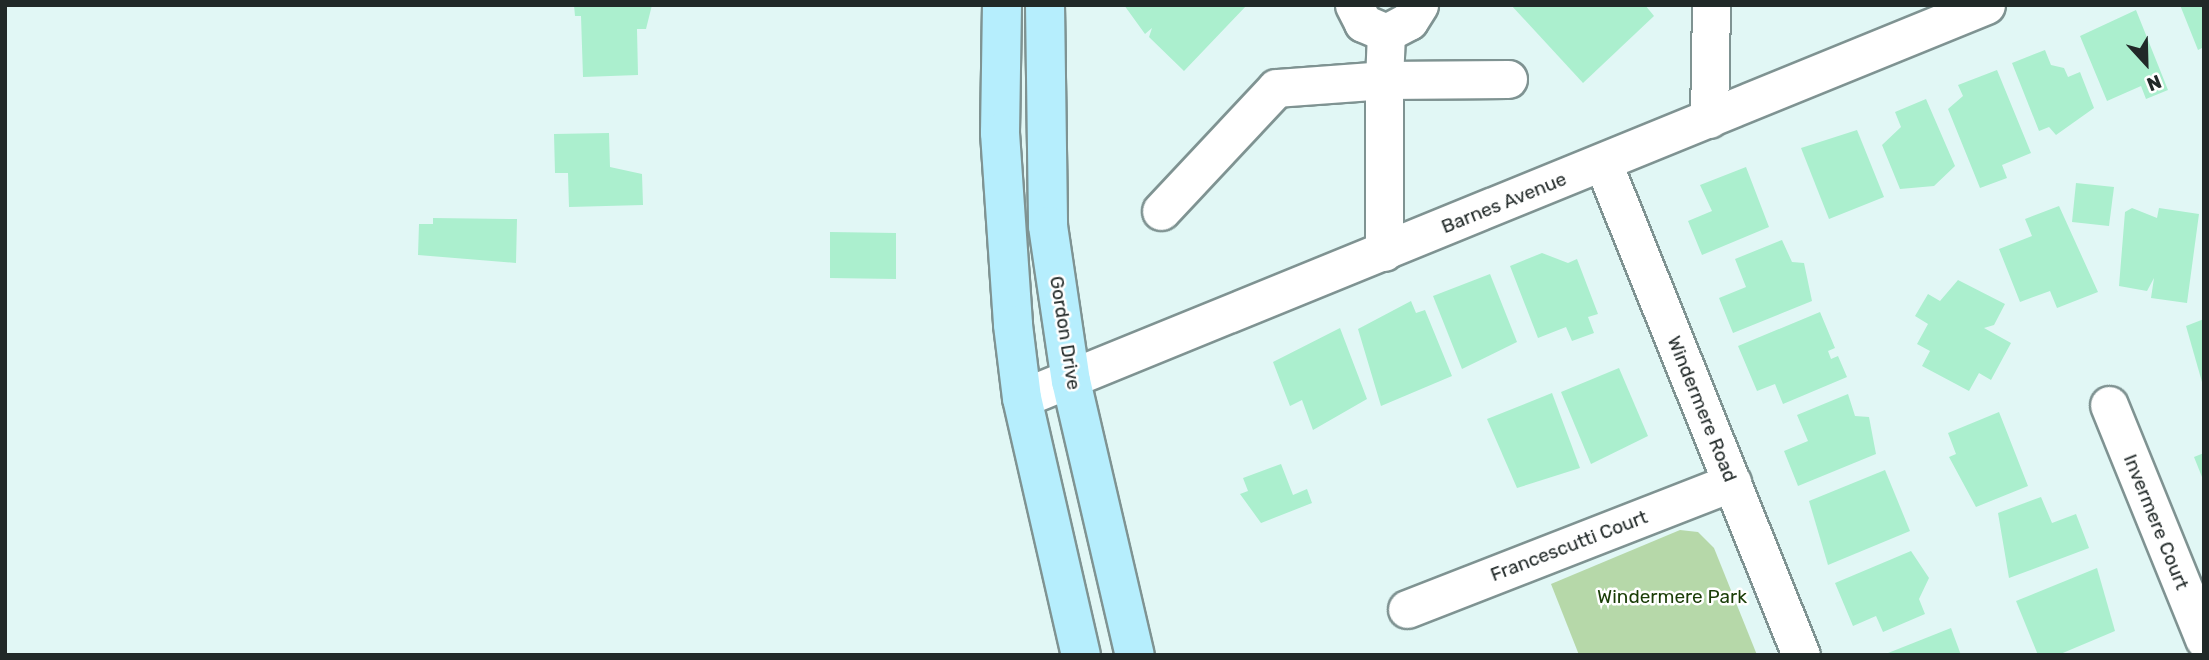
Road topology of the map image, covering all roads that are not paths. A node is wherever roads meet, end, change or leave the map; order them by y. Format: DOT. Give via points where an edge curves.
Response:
graph roads {
  1 [pos="1002,5"];
  2 [pos="1045,5"];
  3 [pos="1354,5"];
  4 [pos="1419,5"];
  5 [pos="1710,5"];
  6 [pos="1986,5"];
  7 [pos="1385,33"];
  8 [pos="1508,79"];
  9 [pos="1384,80"];
  10 [pos="1709,119"];
  11 [pos="1603,163"];
  12 [pos="1161,211"];
  13 [pos="1384,253"];
  14 [pos="1071,381"];
  15 [pos="1021,398"];
  16 [pos="2109,405"];
  17 [pos="1732,482"];
  18 [pos="1407,609"];
  19 [pos="2204,639"];
  20 [pos="1080,655"];
  21 [pos="1135,655"];
  22 [pos="1801,655"];
  1 -- 15 [label="main road" via="1000,132"];
  2 -- 14 [label="main road, Gordon Drive" via="1048,226"];
  3 -- 7 [label="street" via="1363,23"];
  4 -- 7 [label="street" via="1409,20"];
  5 -- 10 [label="street"];
  6 -- 10 [label="street, Barnes Avenue"];
  7 -- 9 [label="street"];
  8 -- 9 [label="street"];
  9 -- 12 [label="street" via="1276,88"];
  9 -- 13 [label="street"];
  10 -- 11 [label="street, Barnes Avenue"];
  11 -- 13 [label="street, Barnes Avenue"];
  11 -- 17 [label="street, Windermere Road"];
  13 -- 14 [label="street, Barnes Avenue"];
  14 -- 15 [label="street, Barnes Avenue"];
  14 -- 21 [label="main road, Gordon Drive"];
  15 -- 20 [label="main road"];
  16 -- 19 [label="street, Invermere Court"];
  17 -- 18 [label="street, Francescutti Court"];
  17 -- 22 [label="street, Windermere Road"];
}
